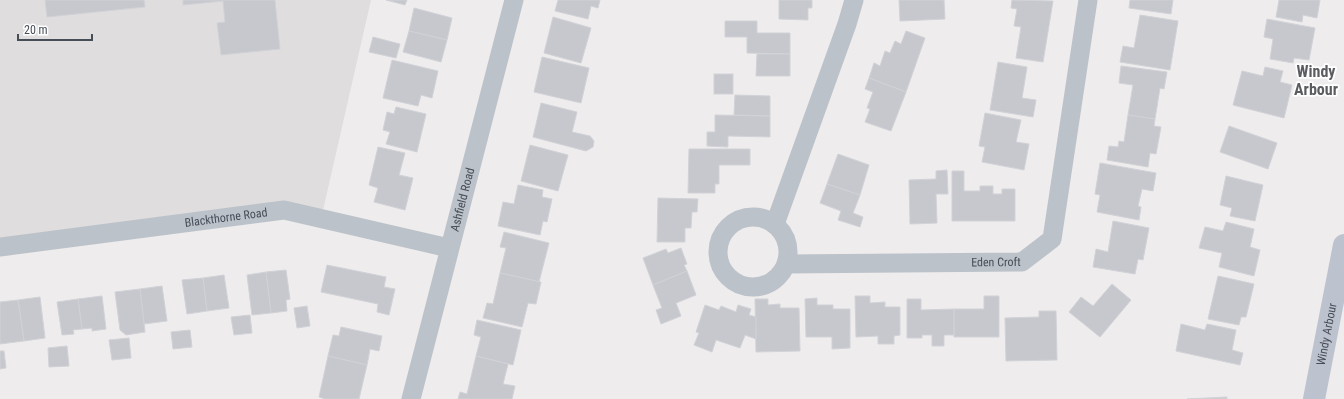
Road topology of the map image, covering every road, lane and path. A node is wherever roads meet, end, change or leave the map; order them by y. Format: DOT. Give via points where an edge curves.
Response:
graph roads {
  1 [pos="514,0"];
  2 [pos="854,0"];
  3 [pos="1088,0"];
  4 [pos="775,224"];
  5 [pos="1344,245"];
  6 [pos="0,247"];
  7 [pos="449,248"];
  8 [pos="786,264"];
  9 [pos="411,399"];
  10 [pos="1314,399"];
  1 -- 7 [label="street, Ashfield Road"];
  2 -- 4 [label="street"];
  3 -- 8 [label="street, Eden Croft" via="1052,239 1022,262"];
  4 -- 8 [label="street" via="786,240"];
  4 -- 8 [label="street" via="764,218 739,219 729,226 722,236 718,257 722,269 730,278 747,286 766,285 776,278"];
  5 -- 10 [label="street, Windy Arbour"];
  6 -- 7 [label="street, Blackthorne Road" via="284,210"];
  7 -- 9 [label="street, Ashfield Road"];
}
